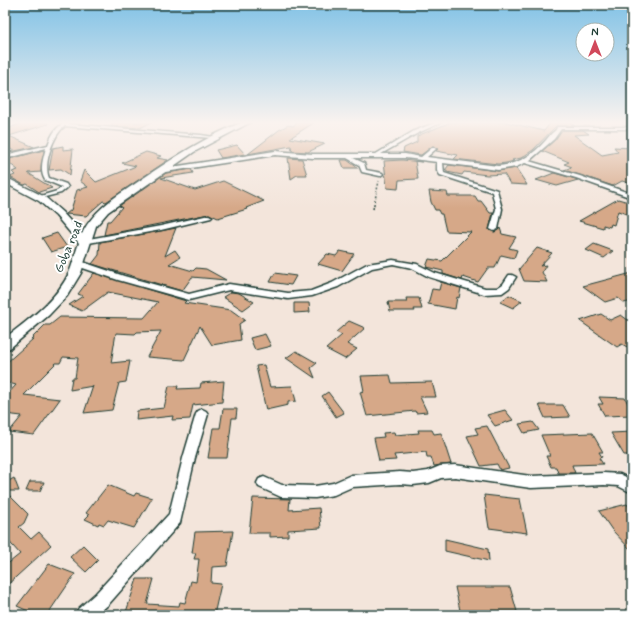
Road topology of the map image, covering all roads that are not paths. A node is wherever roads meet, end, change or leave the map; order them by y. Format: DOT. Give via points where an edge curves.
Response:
graph roads {
  1 [pos="29,151"];
  2 [pos="48,151"];
  3 [pos="190,151"];
  4 [pos="384,151"];
  5 [pos="431,151"];
  6 [pos="539,151"];
  7 [pos="345,156"];
  8 [pos="372,156"];
  9 [pos="5,157"];
  10 [pos="423,158"];
  11 [pos="440,160"];
  12 [pos="527,162"];
  13 [pos="159,171"];
  14 [pos="380,174"];
  15 [pos="7,182"];
  16 [pos="632,196"];
  17 [pos="39,198"];
  18 [pos="209,217"];
  19 [pos="494,229"];
  20 [pos="83,242"];
  21 [pos="78,263"];
  22 [pos="512,277"];
  23 [pos="5,345"];
  24 [pos="202,414"];
  25 [pos="264,483"];
  26 [pos="632,487"];
  27 [pos="84,615"];
  1 -- 9 [label="street"];
  2 -- 17 [label="street" via="44,177 66,187"];
  3 -- 13 [label="main road, Goba road"];
  4 -- 8 [label="street"];
  5 -- 10 [label="street"];
  6 -- 12 [label="street"];
  7 -- 8 [label="street"];
  7 -- 13 [label="street" via="274,153"];
  7 -- 14 [label="street" via="362,164 364,171"];
  8 -- 10 [label="street"];
  10 -- 11 [label="street"];
  11 -- 12 [label="street" via="498,168"];
  11 -- 19 [label="street" via="442,174 495,191 499,209"];
  12 -- 16 [label="street"];
  13 -- 20 [label="main road, Goba road" via="99,215"];
  15 -- 17 [label="main road"];
  17 -- 20 [label="main road" via="59,214"];
  18 -- 20 [label="street"];
  20 -- 21 [label="main road, Goba road"];
  21 -- 22 [label="street" via="188,297 229,288 288,296 312,293 370,266 393,262 414,266 432,275 484,292 499,291"];
  21 -- 23 [label="main road, Goba road" via="58,298"];
  24 -- 27 [label="street" via="175,518 102,599"];
  25 -- 26 [label="street" via="281,491 315,492 334,489 351,481 429,477 440,472 454,471 531,482 620,480"];
}
